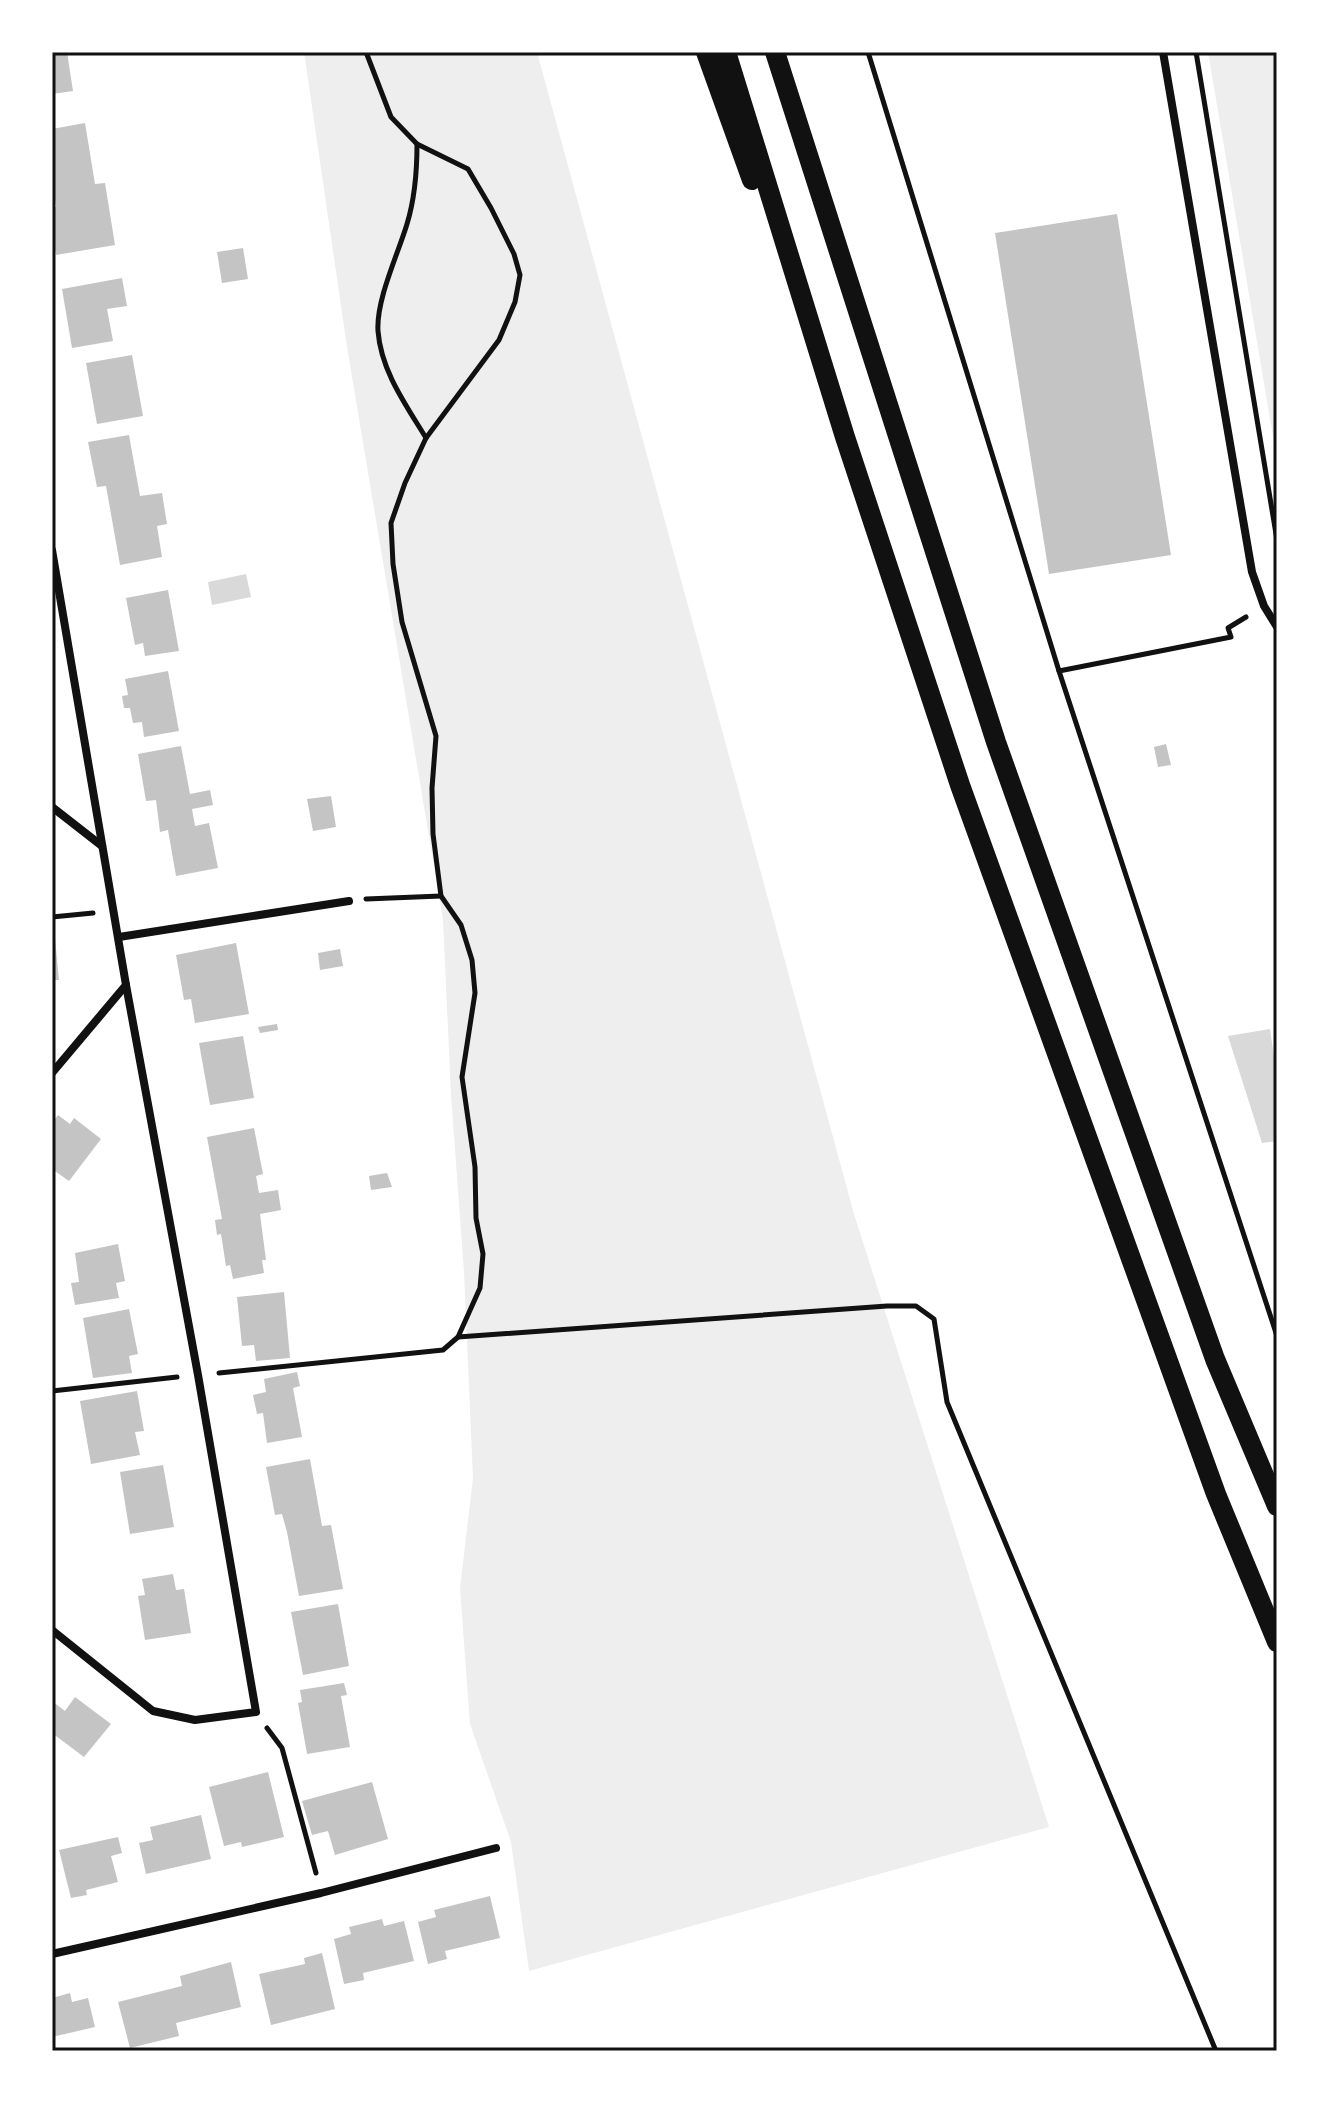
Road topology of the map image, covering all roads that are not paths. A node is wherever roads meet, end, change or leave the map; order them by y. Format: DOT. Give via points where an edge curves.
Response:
graph roads {
  1 [pos="706,52"];
  2 [pos="726,52"];
  3 [pos="775,52"];
  4 [pos="1163,52"];
  5 [pos="845,437"];
  6 [pos="52,550"];
  7 [pos="1277,627"];
  8 [pos="52,807"];
  9 [pos="102,847"];
  10 [pos="349,901"];
  11 [pos="119,937"];
  12 [pos="126,985"];
  13 [pos="52,1073"];
  14 [pos="1277,1506"];
  15 [pos="52,1630"];
  16 [pos="1277,1642"];
  17 [pos="496,1848"];
  18 [pos="52,1954"];
  1 -- 5 [label="main road"];
  2 -- 5 [label="main road"];
  3 -- 14 [label="main road" via="996,742 1215,1359"];
  4 -- 7 [label="street" via="1252,572"];
  5 -- 16 [label="main road" via="960,785 1076,1110 1216,1494"];
  6 -- 9 [label="street"];
  8 -- 9 [label="street"];
  9 -- 11 [label="street"];
  10 -- 11 [label="street"];
  11 -- 12 [label="street"];
  12 -- 13 [label="street"];
  12 -- 15 [label="street" via="256,1712 195,1720 153,1711"];
  17 -- 18 [label="street"];
}
